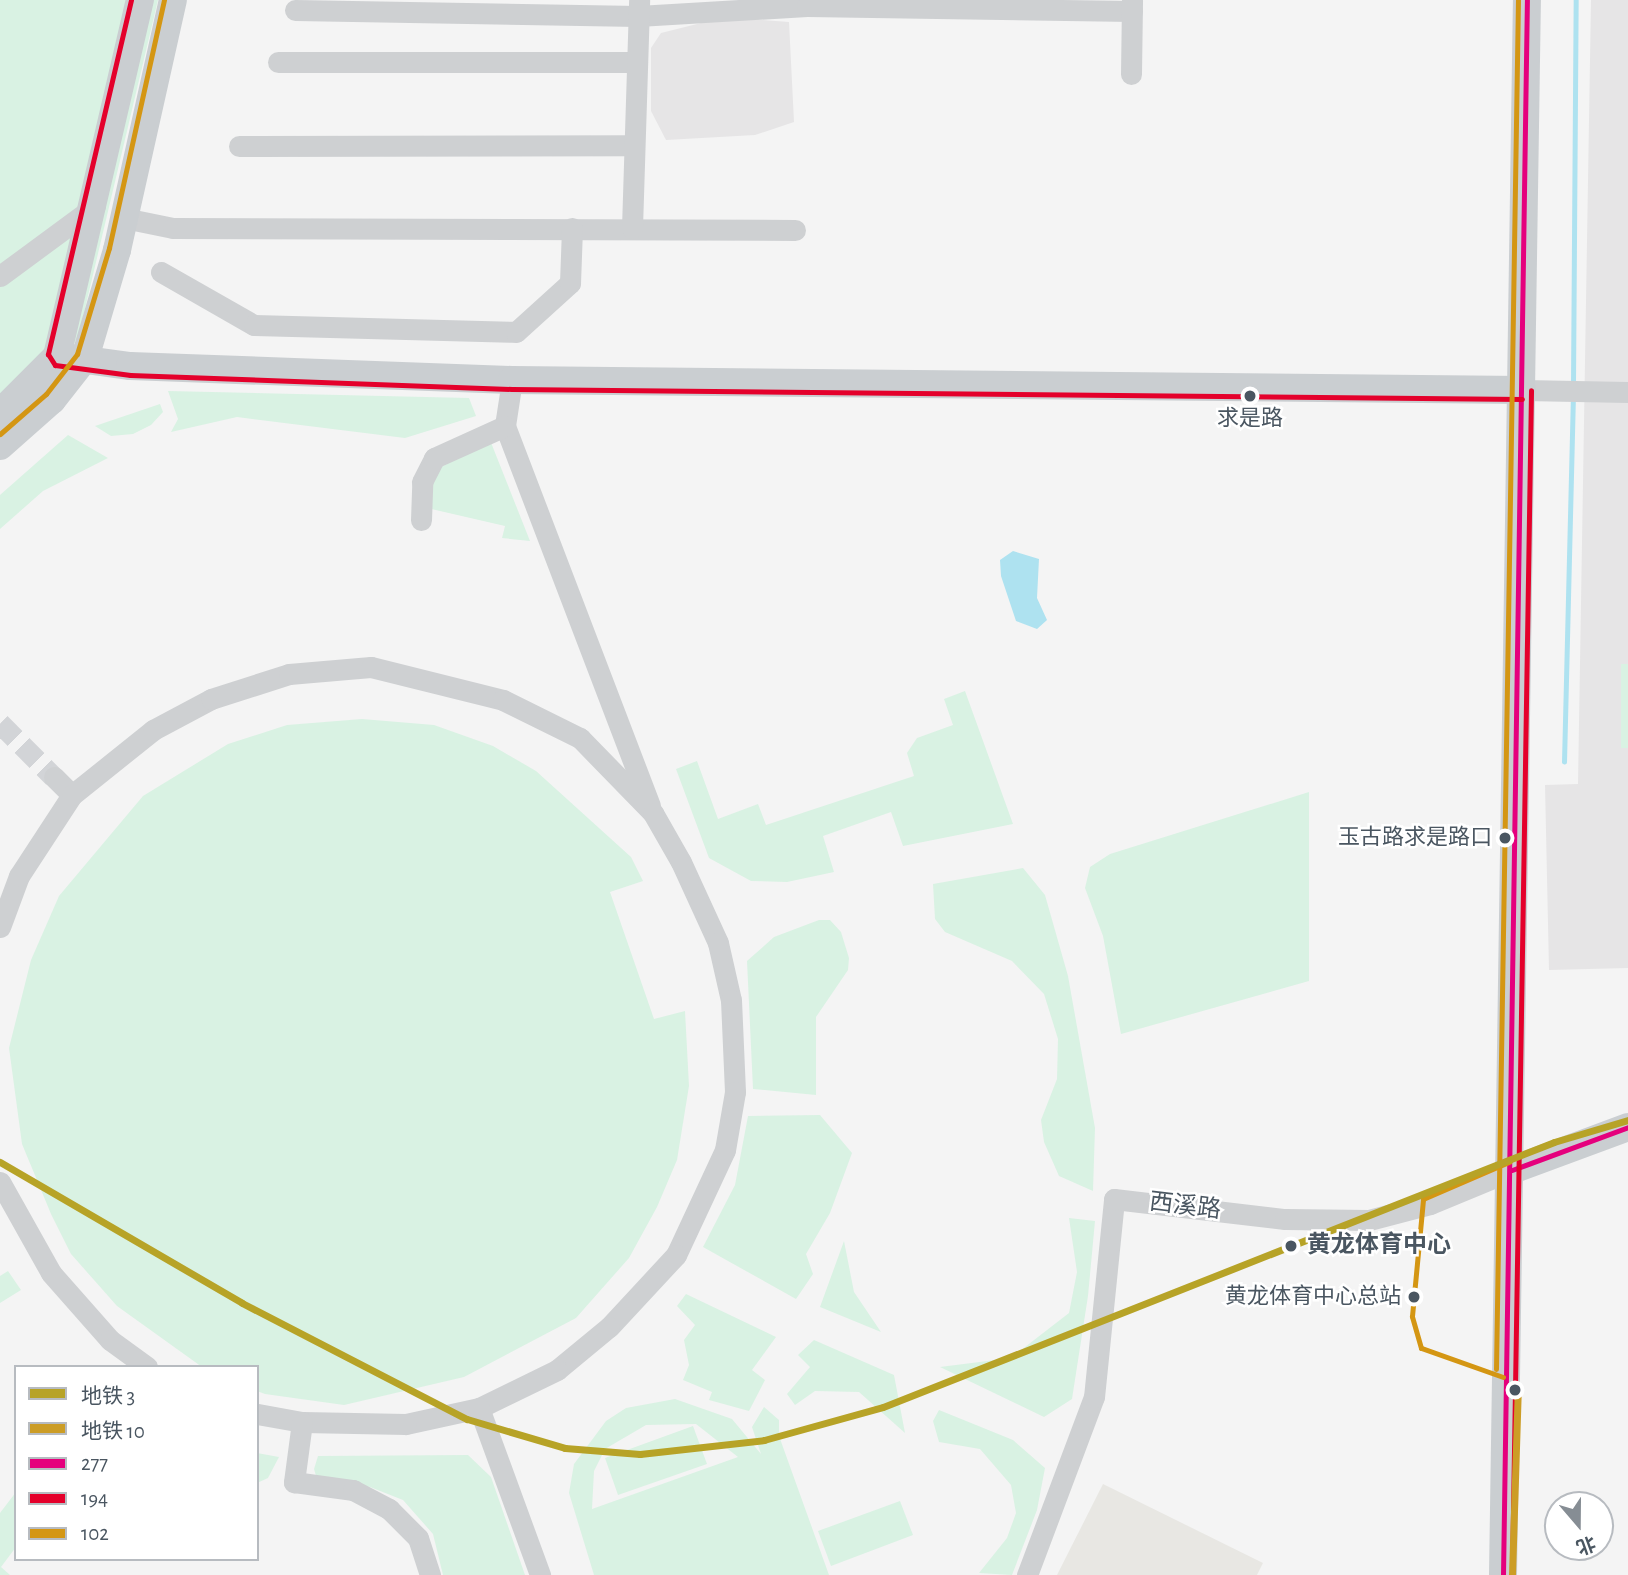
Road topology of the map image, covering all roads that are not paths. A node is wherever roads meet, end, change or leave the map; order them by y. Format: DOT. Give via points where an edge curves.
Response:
graph roads {
  1 [pos="140,0"];
  2 [pos="173,0"];
  3 [pos="1527,0"];
  4 [pos="807,3"];
  5 [pos="1132,6"];
  6 [pos="638,8"];
  7 [pos="295,10"];
  8 [pos="637,61"];
  9 [pos="278,62"];
  10 [pos="1132,74"];
  11 [pos="634,145"];
  12 [pos="239,146"];
  13 [pos="97,205"];
  14 [pos="124,218"];
  15 [pos="572,228"];
  16 [pos="632,228"];
  17 [pos="795,230"];
  18 [pos="161,272"];
  19 [pos="0,275"];
  20 [pos="71,357"];
  21 [pos="512,380"];
  22 [pos="1621,389"];
  23 [pos="1533,390"];
  24 [pos="0,412"];
  25 [pos="505,426"];
  26 [pos="0,446"];
  27 [pos="421,520"];
  28 [pos="54,777"];
  29 [pos="72,795"];
  30 [pos="653,813"];
  31 [pos="0,926"];
  32 [pos="1628,1127"];
  33 [pos="1512,1170"];
  34 [pos="0,1182"];
  35 [pos="144,1365"];
  36 [pos="479,1408"];
  37 [pos="259,1413"];
  38 [pos="302,1422"];
  39 [pos="430,1575"];
  40 [pos="540,1575"];
  41 [pos="1027,1575"];
  42 [pos="1503,1575"];
  1 -- 13 [label="main road"];
  2 -- 14 [label="main road"];
  3 -- 23 [label="main road"];
  4 -- 5 [label="street"];
  4 -- 6 [label="street"];
  5 -- 10 [label="street"];
  6 -- 7 [label="street"];
  6 -- 8 [label="street"];
  8 -- 9 [label="street"];
  8 -- 11 [label="street"];
  11 -- 12 [label="street"];
  11 -- 16 [label="street"];
  13 -- 19 [label="street"];
  13 -- 20 [label="main road"];
  14 -- 15 [label="street" via="173,228"];
  14 -- 20 [label="main road"];
  15 -- 16 [label="street"];
  15 -- 18 [label="street" via="570,283 516,332 254,325"];
  16 -- 17 [label="street"];
  20 -- 21 [label="main road" via="130,366"];
  20 -- 24 [label="main road"];
  20 -- 26 [label="main road" via="52,400"];
  21 -- 23 [label="main road"];
  21 -- 25 [label="street"];
  22 -- 23 [label="street"];
  23 -- 33 [label="main road"];
  25 -- 27 [label="street" via="447,448 427,468"];
  25 -- 30 [label="street"];
  28 -- 29 [label="street"];
  29 -- 30 [label="street" via="153,730 211,699 289,674 371,667 503,700 580,737"];
  29 -- 31 [label="street" via="19,876"];
  30 -- 36 [label="street" via="718,943 731,1000 735,1093 725,1150 676,1255 657,1279 557,1370"];
  32 -- 33 [label="main road, 西溪路"];
  33 -- 41 [label="street, 西溪路" via="1430,1204 1355,1221 1114,1199 1094,1397"];
  33 -- 42 [label="main road"];
  34 -- 35 [label="street" via="51,1273 110,1340"];
  36 -- 38 [label="street" via="406,1424"];
  36 -- 40 [label="street"];
  37 -- 38 [label="street"];
  38 -- 39 [label="street" via="294,1482 353,1490 389,1509 418,1538"];
}
